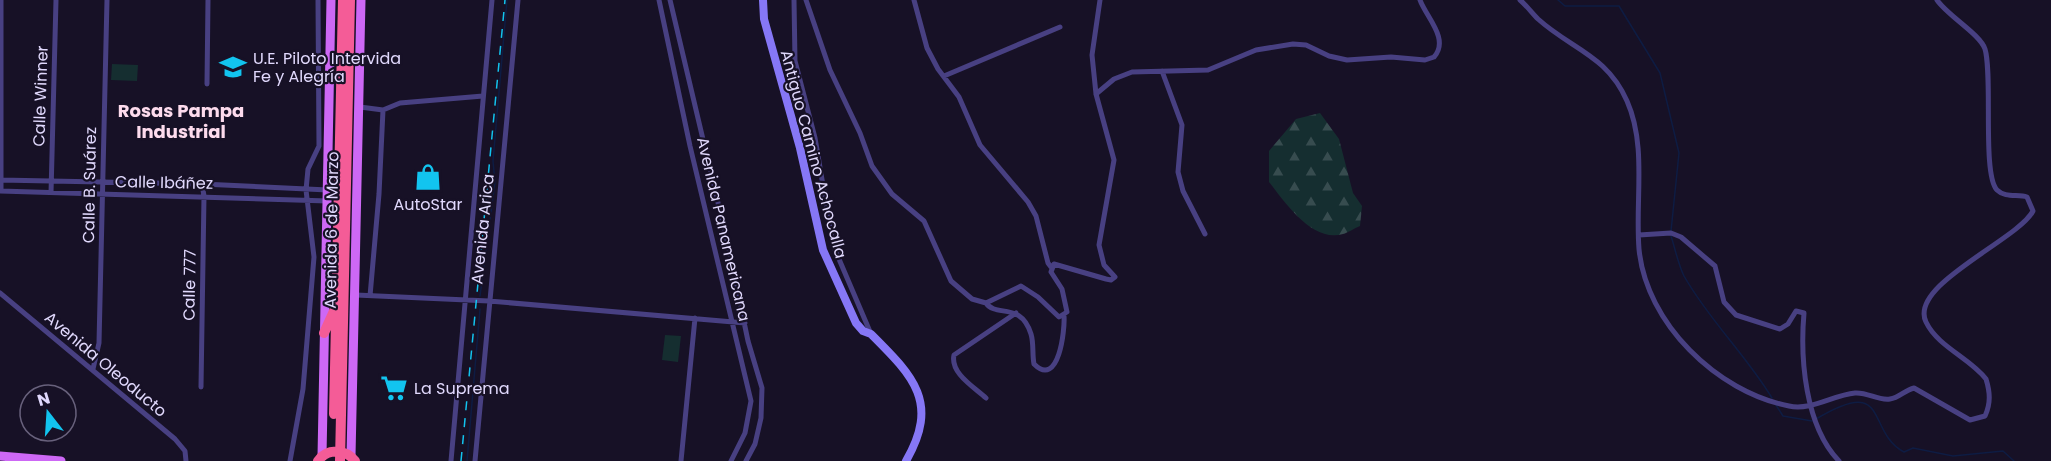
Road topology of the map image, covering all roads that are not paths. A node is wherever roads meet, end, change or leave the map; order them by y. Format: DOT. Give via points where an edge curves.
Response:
graph roads {
  1 [pos="1,0"];
  2 [pos="56,0"];
  3 [pos="107,0"];
  4 [pos="208,0"];
  5 [pos="318,0"];
  6 [pos="332,0"];
  7 [pos="343,0"];
  8 [pos="351,0"];
  9 [pos="361,0"];
  10 [pos="492,0"];
  11 [pos="518,0"];
  12 [pos="763,0"];
  13 [pos="794,0"];
  14 [pos="806,0"];
  15 [pos="914,0"];
  16 [pos="1100,0"];
  17 [pos="1420,0"];
  18 [pos="1520,0"];
  19 [pos="1937,0"];
  20 [pos="670,1"];
  21 [pos="659,2"];
  22 [pos="1060,27"];
  23 [pos="682,53"];
  24 [pos="670,56"];
  25 [pos="1161,71"];
  26 [pos="944,76"];
  27 [pos="207,84"];
  28 [pos="1096,94"];
  29 [pos="483,96"];
  30 [pos="693,100"];
  31 [pos="680,103"];
  32 [pos="360,107"];
  33 [pos="383,110"];
  34 [pos="703,143"];
  35 [pos="690,146"];
  36 [pos="1,180"];
  37 [pos="51,181"];
  38 [pos="102,182"];
  39 [pos="713,183"];
  40 [pos="202,184"];
  41 [pos="699,186"];
  42 [pos="306,190"];
  43 [pos="328,190"];
  44 [pos="0,192"];
  45 [pos="51,193"];
  46 [pos="102,194"];
  47 [pos="204,196"];
  48 [pos="306,201"];
  49 [pos="328,201"];
  50 [pos="1205,234"];
  51 [pos="1639,235"];
  52 [pos="729,245"];
  53 [pos="714,248"];
  54 [pos="1052,267"];
  55 [pos="0,293"];
  56 [pos="356,295"];
  57 [pos="370,296"];
  58 [pos="489,301"];
  59 [pos="466,302"];
  60 [pos="986,303"];
  61 [pos="336,305"];
  62 [pos="1016,314"];
  63 [pos="1064,316"];
  64 [pos="695,318"];
  65 [pos="731,321"];
  66 [pos="745,323"];
  67 [pos="324,333"];
  68 [pos="871,334"];
  69 [pos="93,369"];
  70 [pos="201,387"];
  71 [pos="986,398"];
  72 [pos="1812,405"];
  73 [pos="0,456"];
  74 [pos="331,457"];
  75 [pos="353,458"];
  76 [pos="61,461"];
  77 [pos="186,461"];
  78 [pos="290,461"];
  79 [pos="452,461"];
  80 [pos="475,461"];
  81 [pos="681,461"];
  82 [pos="730,461"];
  83 [pos="746,461"];
  84 [pos="906,461"];
  85 [pos="1839,461"];
  1 -- 36 [label="street"];
  2 -- 37 [label="street, Calle Winner"];
  3 -- 38 [label="street, Calle B. Suárez"];
  4 -- 27 [label="street"];
  5 -- 42 [label="street" via="319,146 308,169"];
  6 -- 43 [label="main road, Avenida 6 de Marzo"];
  7 -- 61 [label="highway, Avenida 6 de Marzo"];
  8 -- 74 [label="highway, Avenida 6 de Marzo"];
  9 -- 32 [label="main road, Avenida 6 de Marzo"];
  10 -- 29 [label="street, Avenida Arica"];
  11 -- 58 [label="street, Avenida Arica"];
  12 -- 68 [label="main road, Antiguo Camino Achocalla" via="823,250 856,323"];
  13 -- 68 [label="street" via="795,61 815,138 833,245"];
  14 -- 60 [label="street" via="830,70 881,181 924,221 951,281 972,299"];
  15 -- 26 [label="street" via="927,48"];
  16 -- 28 [label="street" via="1092,55"];
  17 -- 25 [label="street" via="1436,26 1439,45 1434,57 1425,60 1347,60 1299,44 1256,50 1208,70"];
  18 -- 51 [label="street" via="1538,19 1587,51 1622,91 1638,135"];
  19 -- 72 [label="street" via="1985,47 1993,185 2001,193 2027,197 2032,205 2030,217 2016,230 1945,281 1924,313 1932,331 1986,379 1990,391 1988,410 1985,416 1970,420 1914,388 1894,398 1854,393"];
  20 -- 21 [label="street"];
  20 -- 23 [label="street, Avenida Panamericana"];
  21 -- 24 [label="street, Avenida Panamericana"];
  22 -- 26 [label="street"];
  23 -- 24 [label="street"];
  23 -- 30 [label="street, Avenida Panamericana"];
  24 -- 31 [label="street, Avenida Panamericana"];
  25 -- 28 [label="street" via="1123,75"];
  25 -- 50 [label="street" via="1182,125 1178,172 1183,191"];
  26 -- 54 [label="street" via="959,97 980,145 1028,201"];
  28 -- 54 [label="street" via="1114,160 1099,245 1104,265 1114,277 1111,280 1060,265"];
  29 -- 33 [label="street" via="400,103"];
  29 -- 59 [label="street, Avenida Arica"];
  30 -- 31 [label="street"];
  30 -- 34 [label="street, Avenida Panamericana"];
  31 -- 35 [label="street, Avenida Panamericana"];
  32 -- 33 [label="street"];
  32 -- 56 [label="main road, Avenida 6 de Marzo"];
  33 -- 57 [label="street"];
  34 -- 35 [label="street"];
  34 -- 39 [label="street, Avenida Panamericana"];
  35 -- 41 [label="street, Avenida Panamericana"];
  36 -- 37 [label="street, Calle Ibáñez"];
  36 -- 44 [label="street"];
  37 -- 38 [label="street, Calle Ibáñez"];
  37 -- 45 [label="street, Calle Winner"];
  38 -- 40 [label="street, Calle Ibáñez"];
  38 -- 46 [label="street, Calle B. Suárez"];
  39 -- 41 [label="street"];
  39 -- 52 [label="street, Avenida Panamericana"];
  40 -- 42 [label="street, Calle Ibáñez"];
  40 -- 47 [label="street, Calle 777"];
  41 -- 53 [label="street, Avenida Panamericana"];
  42 -- 43 [label="street, Calle Ibáñez"];
  42 -- 48 [label="street"];
  43 -- 49 [label="main road, Avenida 6 de Marzo"];
  44 -- 45 [label="street, Calle Ibáñez"];
  45 -- 46 [label="street, Calle Ibáñez"];
  46 -- 47 [label="street, Calle Ibáñez"];
  46 -- 69 [label="street, Calle B. Suárez" via="99,343"];
  47 -- 48 [label="street, Calle Ibáñez"];
  47 -- 70 [label="street, Calle 777"];
  48 -- 49 [label="street, Calle Ibáñez"];
  48 -- 78 [label="street" via="314,256 303,389"];
  49 -- 67 [label="main road, Avenida 6 de Marzo"];
  51 -- 72 [label="street" via="1647,288 1667,320 1702,362 1770,401 1790,406"];
  51 -- 72 [label="street" via="1671,233 1689,243 1715,266 1724,302 1742,318 1780,329 1794,313 1802,311 1802,356"];
  52 -- 53 [label="street"];
  52 -- 66 [label="street, Avenida Panamericana"];
  53 -- 65 [label="street, Avenida Panamericana"];
  54 -- 63 [label="street" via="1066,301"];
  55 -- 69 [label="street, Avenida Oleoducto"];
  56 -- 57 [label="street"];
  56 -- 75 [label="main road, Avenida 6 de Marzo"];
  57 -- 59 [label="street"];
  58 -- 59 [label="street"];
  58 -- 64 [label="street"];
  58 -- 80 [label="street, Avenida Arica"];
  59 -- 79 [label="street, Avenida Arica"];
  60 -- 62 [label="street" via="996,310"];
  60 -- 63 [label="street" via="1021,286 1054,314"];
  61 -- 67 [label="highway"];
  61 -- 74 [label="highway, Avenida 6 de Marzo"];
  62 -- 63 [label="street" via="1031,334 1034,364 1043,368 1058,360"];
  62 -- 71 [label="street" via="954,355 956,370"];
  64 -- 65 [label="street"];
  64 -- 81 [label="street"];
  65 -- 66 [label="street"];
  65 -- 82 [label="street, Avenida Panamericana" via="751,400 745,433"];
  66 -- 83 [label="street, Avenida Panamericana" via="764,402 755,444"];
  67 -- 74 [label="main road, Avenida 6 de Marzo"];
  68 -- 84 [label="main road, Antiguo Camino Achocalla" via="911,375 920,396 921,426"];
  69 -- 77 [label="street, Avenida Oleoducto" via="176,439 185,451"];
  72 -- 85 [label="street" via="1826,446"];
  73 -- 76 [label="main road"];
  74 -- 75 [label="highway"];
}
